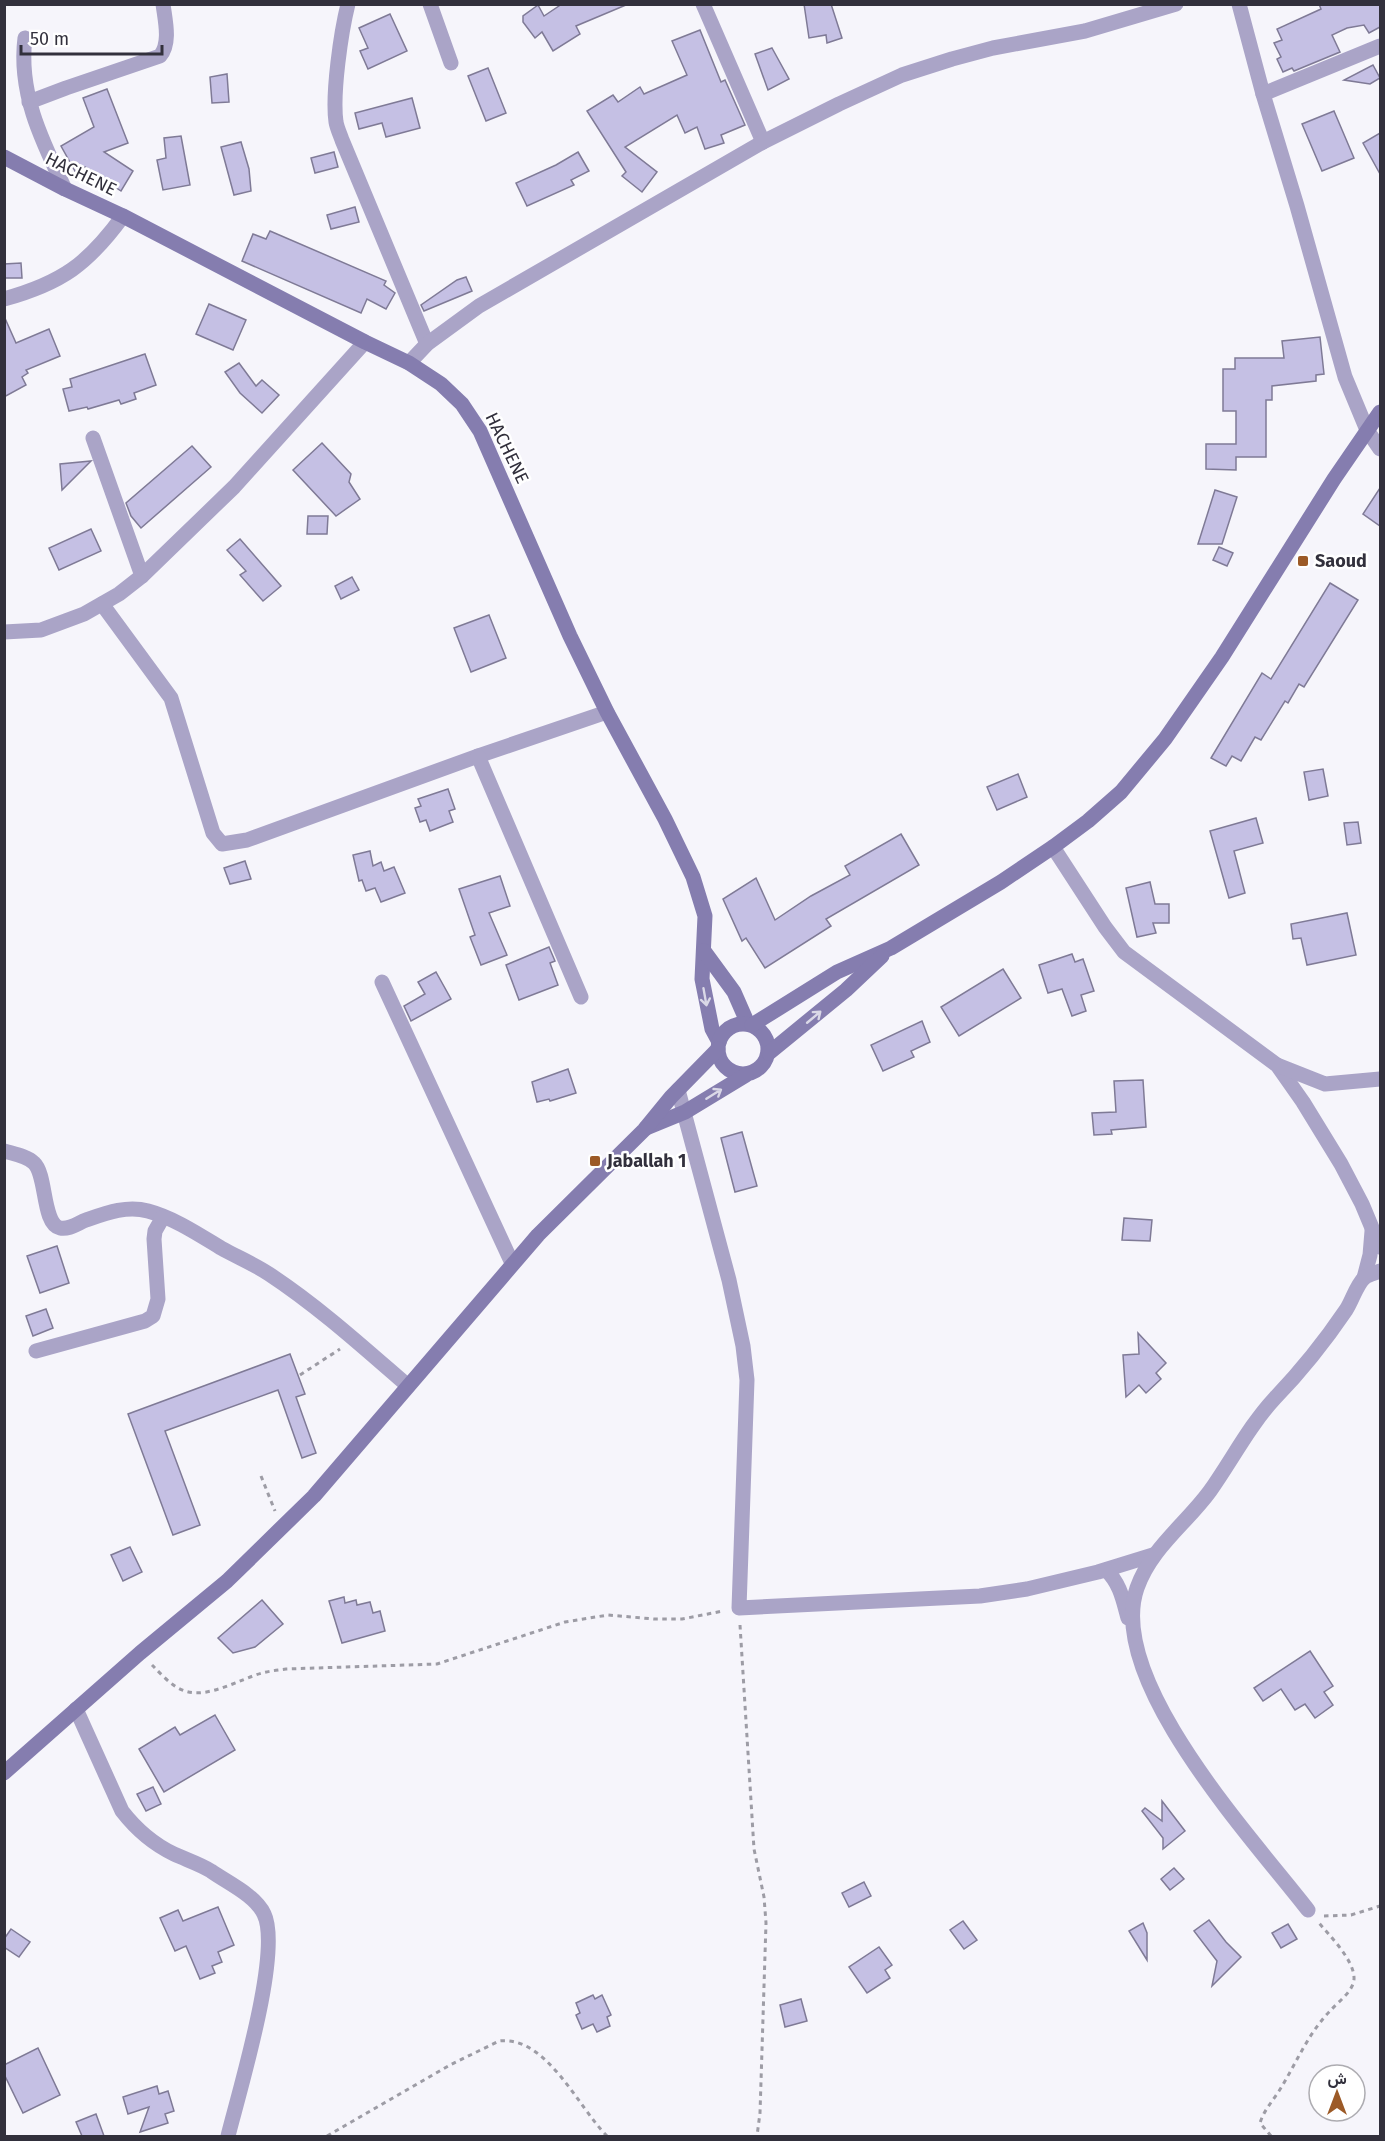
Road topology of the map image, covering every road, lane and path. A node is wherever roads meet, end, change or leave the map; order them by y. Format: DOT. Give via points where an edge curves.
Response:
graph roads {
  1 [pos="163,4"];
  2 [pos="348,4"];
  3 [pos="430,4"];
  4 [pos="703,4"];
  5 [pos="1176,4"];
  6 [pos="1239,4"];
  7 [pos="25,38"];
  8 [pos="1380,46"];
  9 [pos="451,63"];
  10 [pos="1263,94"];
  11 [pos="29,102"];
  12 [pos="763,142"];
  13 [pos="4,157"];
  14 [pos="65,189"];
  15 [pos="123,216"];
  16 [pos="4,299"];
  17 [pos="365,342"];
  18 [pos="428,344"];
  19 [pos="409,363"];
  20 [pos="1380,412"];
  21 [pos="1367,430"];
  22 [pos="93,438"];
  23 [pos="1380,449"];
  24 [pos="142,576"];
  25 [pos="102,604"];
  26 [pos="4,632"];
  27 [pos="607,712"];
  28 [pos="478,756"];
  29 [pos="1053,848"];
  30 [pos="891,948"];
  31 [pos="704,951"];
  32 [pos="382,982"];
  33 [pos="581,997"];
  34 [pos="750,1025"];
  35 [pos="718,1046"];
  36 [pos="769,1053"];
  37 [pos="1277,1065"];
  38 [pos="746,1075"];
  39 [pos="1380,1079"];
  40 [pos="678,1090"];
  41 [pos="685,1112"];
  42 [pos="644,1130"];
  43 [pos="4,1151"];
  44 [pos="163,1217"];
  45 [pos="1372,1228"];
  46 [pos="1380,1247"];
  47 [pos="512,1263"];
  48 [pos="1380,1271"];
  49 [pos="1364,1278"];
  50 [pos="355,1340"];
  51 [pos="36,1351"];
  52 [pos="300,1375"];
  53 [pos="408,1386"];
  54 [pos="261,1476"];
  55 [pos="282,1528"];
  56 [pos="1154,1555"];
  57 [pos="1106,1570"];
  58 [pos="739,1608"];
  59 [pos="1133,1634"];
  60 [pos="140,1653"];
  61 [pos="76,1709"];
  62 [pos="4,1773"];
  63 [pos="1380,1906"];
  64 [pos="1308,1910"];
  65 [pos="228,2136"];
  66 [pos="327,2136"];
  67 [pos="607,2136"];
  68 [pos="758,2136"];
  69 [pos="1272,2136"];
  1 -- 11 [label="street" via="166,32 160,56"];
  2 -- 18 [label="street" via="341,39 336,122"];
  3 -- 9 [label="street"];
  4 -- 12 [label="street"];
  5 -- 12 [label="street" via="1085,30 982,51 902,75"];
  6 -- 10 [label="street"];
  7 -- 11 [label="street" via="24,80"];
  8 -- 10 [label="street"];
  10 -- 21 [label="street" via="1346,377"];
  11 -- 14 [label="street"];
  12 -- 18 [label="street" via="479,306"];
  13 -- 14 [label="main road, HACHENE"];
  14 -- 15 [label="main road, HACHENE"];
  15 -- 16 [label="street" via="104,242 64,277"];
  15 -- 17 [label="main road, HACHENE"];
  17 -- 19 [label="main road, HACHENE"];
  17 -- 24 [label="street" via="234,487"];
  18 -- 19 [label="street"];
  19 -- 27 [label="main road, HACHENE" via="462,404 480,431"];
  20 -- 21 [label="main road"];
  21 -- 23 [label="street"];
  21 -- 29 [label="main road" via="1165,739 1121,792"];
  22 -- 24 [label="street"];
  24 -- 25 [label="street"];
  25 -- 26 [label="street" via="41,630"];
  25 -- 28 [label="street" via="171,698 213,833 222,844 247,840"];
  27 -- 28 [label="street"];
  27 -- 31 [label="main road, HACHENE" via="693,877 705,916"];
  28 -- 33 [label="street"];
  29 -- 30 [label="main road"];
  29 -- 37 [label="street" via="1124,952"];
  30 -- 34 [label="main road" via="837,972"];
  36 -- 30 [label="main road, one-way"];
  31 -- 34 [label="main road" via="734,992"];
  31 -- 35 [label="main road, HACHENE, one-way" via="702,979"];
  32 -- 47 [label="street"];
  34 -- 35 [label="main road" via="730,1028"];
  34 -- 36 [label="main road" via="762,1032"];
  35 -- 38 [label="main road" via="719,1058 729,1071"];
  35 -- 40 [label="main road"];
  36 -- 38 [label="main road" via="761,1068"];
  37 -- 39 [label="street" via="1325,1084"];
  37 -- 45 [label="street" via="1320,1129"];
  41 -- 38 [label="main road, one-way"];
  40 -- 41 [label="street"];
  40 -- 42 [label="main road"];
  41 -- 42 [label="main road"];
  41 -- 58 [label="street" via="729,1280 747,1380"];
  42 -- 47 [label="main road"];
  43 -- 44 [label="street" via="32,1161 38,1168 52,1222 62,1229 116,1210 148,1211"];
  44 -- 50 [label="street" via="267,1272"];
  44 -- 51 [label="street" via="154,1239 158,1299 153,1316 145,1322"];
  45 -- 46 [label="street"];
  45 -- 49 [label="street"];
  47 -- 53 [label="main road"];
  48 -- 49 [label="street"];
  49 -- 56 [label="street" via="1326,1338 1258,1417 1194,1510"];
  50 -- 52 [label="path"];
  50 -- 53 [label="street"];
  53 -- 55 [label="main road"];
  54 -- 55 [label="path"];
  55 -- 60 [label="main road" via="227,1581"];
  56 -- 57 [label="street"];
  56 -- 59 [label="street" via="1134,1599"];
  57 -- 58 [label="street" via="980,1596"];
  57 -- 59 [label="street" via="1120,1591"];
  58 -- 60 [label="path" via="682,1618 586,1617 437,1664 286,1669 198,1693 175,1685"];
  58 -- 68 [label="path" via="754,1849 766,1923"];
  59 -- 64 [label="street" via="1140,1666 1202,1775"];
  60 -- 61 [label="main road"];
  61 -- 62 [label="main road"];
  61 -- 65 [label="street" via="122,1811 133,1825 147,1838 202,1866 258,1904 268,1925 261,1998"];
  63 -- 64 [label="path" via="1334,1917"];
  64 -- 69 [label="path" via="1350,1965 1353,1987 1326,2015 1263,2114 1260,2123"];
  66 -- 67 [label="path" via="450,2066 507,2040 520,2042 545,2058"];
}
